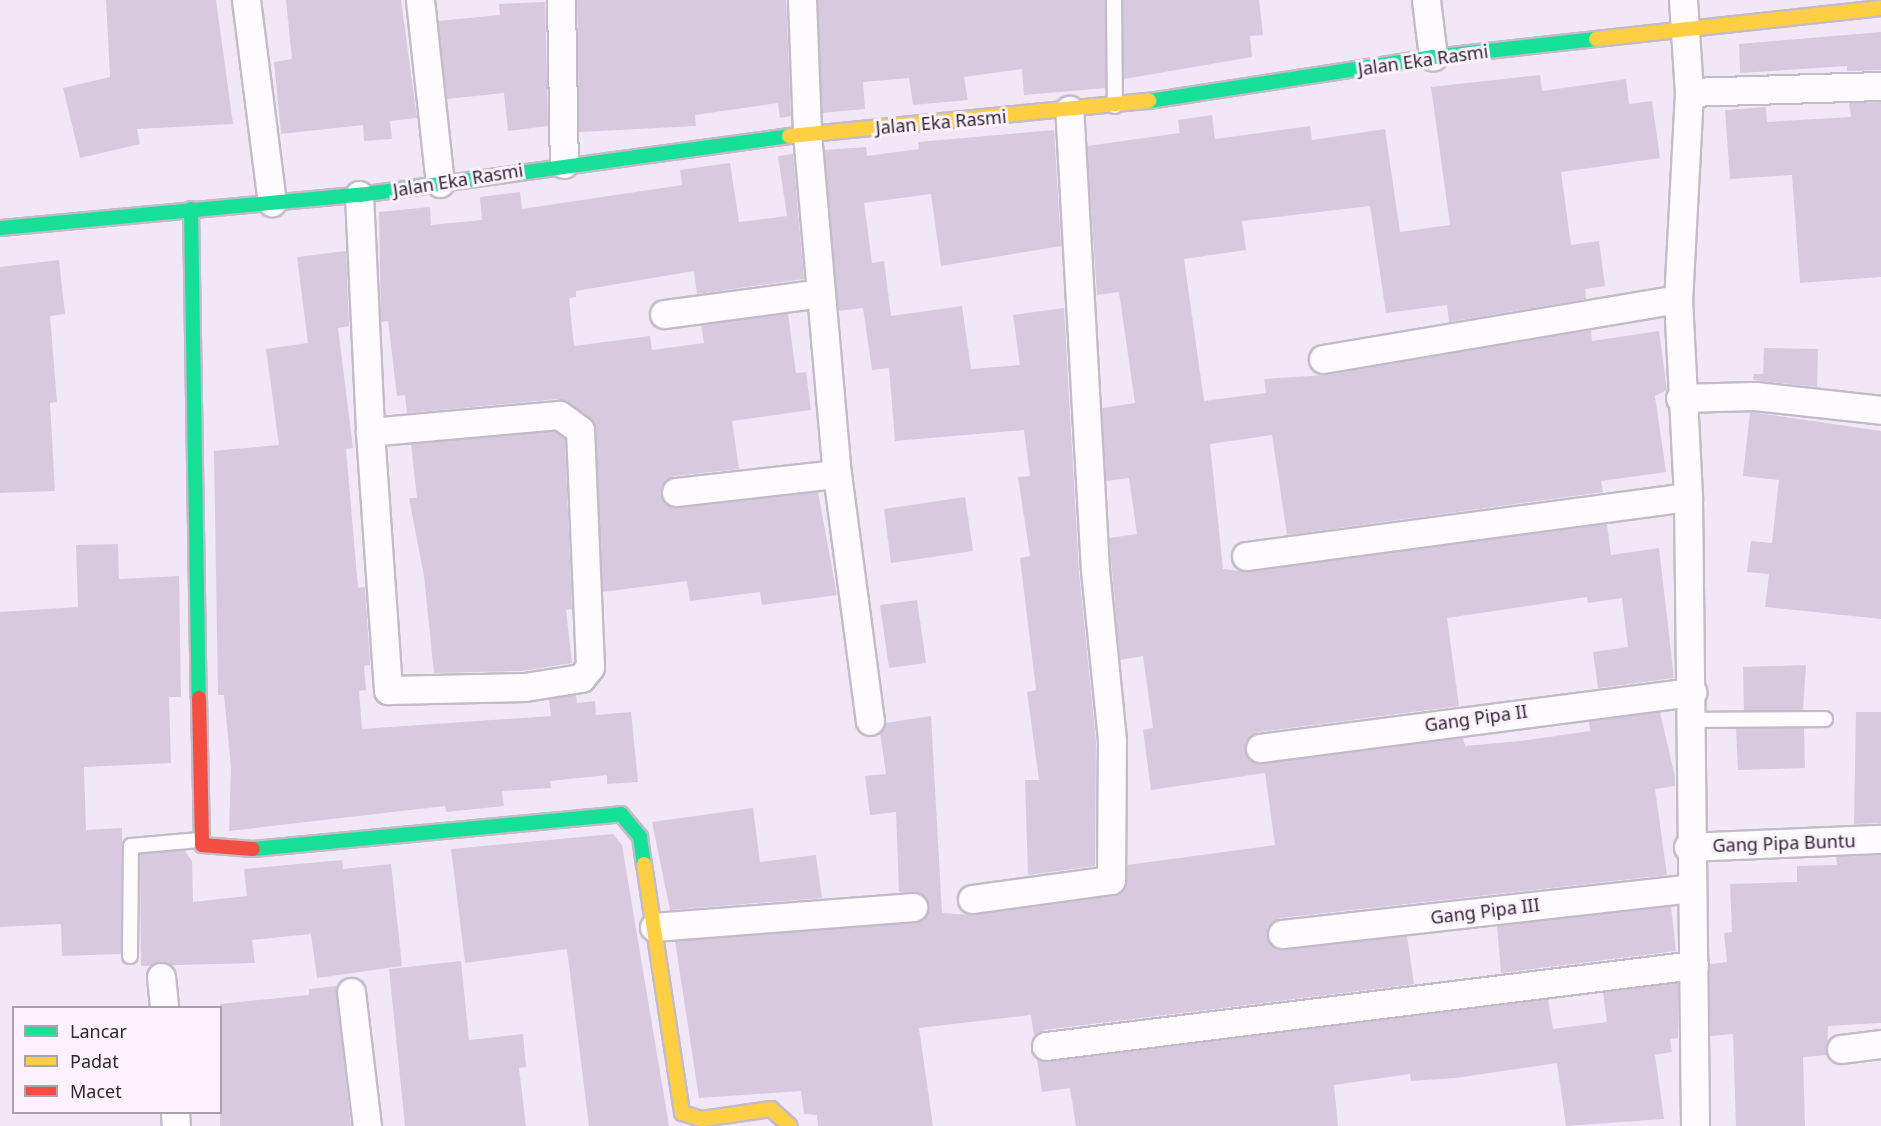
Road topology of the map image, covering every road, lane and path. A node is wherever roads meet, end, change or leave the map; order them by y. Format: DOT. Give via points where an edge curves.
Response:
graph roads {
  1 [pos="246,0"];
  2 [pos="420,0"];
  3 [pos="561,0"];
  4 [pos="802,0"];
  5 [pos="1114,0"];
  6 [pos="1426,0"];
  7 [pos="1683,0"];
  8 [pos="1881,8"];
  9 [pos="1682,30"];
  10 [pos="1433,57"];
  11 [pos="1881,86"];
  12 [pos="1689,92"];
  13 [pos="1115,106"];
  14 [pos="1069,110"];
  15 [pos="807,133"];
  16 [pos="564,164"];
  17 [pos="440,183"];
  18 [pos="359,195"];
  19 [pos="272,202"];
  20 [pos="191,209"];
  21 [pos="0,228"];
  22 [pos="821,293"];
  23 [pos="1678,299"];
  24 [pos="664,314"];
  25 [pos="1323,359"];
  26 [pos="1680,398"];
  27 [pos="1881,410"];
  28 [pos="370,432"];
  29 [pos="837,474"];
  30 [pos="676,492"];
  31 [pos="1688,497"];
  32 [pos="1246,556"];
  33 [pos="1692,693"];
  34 [pos="1692,720"];
  35 [pos="1825,720"];
  36 [pos="870,721"];
  37 [pos="1260,748"];
  38 [pos="1881,839"];
  39 [pos="200,840"];
  40 [pos="1688,847"];
  41 [pos="1689,888"];
  42 [pos="972,899"];
  43 [pos="913,907"];
  44 [pos="654,927"];
  45 [pos="1282,934"];
  46 [pos="130,956"];
  47 [pos="1694,965"];
  48 [pos="161,977"];
  49 [pos="351,992"];
  50 [pos="164,1006"];
  51 [pos="1881,1044"];
  52 [pos="1046,1046"];
  53 [pos="1841,1049"];
  54 [pos="367,1126"];
  55 [pos="790,1126"];
  56 [pos="1695,1126"];
  1 -- 19 [label="street"];
  2 -- 17 [label="street"];
  3 -- 16 [label="street"];
  4 -- 15 [label="street"];
  5 -- 13 [label="lane"];
  6 -- 10 [label="street"];
  7 -- 9 [label="street"];
  8 -- 9 [label="street, Jalan Eka Rasmi"];
  9 -- 10 [label="street, Jalan Eka Rasmi"];
  9 -- 12 [label="street"];
  10 -- 13 [label="street, Jalan Eka Rasmi"];
  11 -- 12 [label="street"];
  12 -- 23 [label="street"];
  13 -- 14 [label="street, Jalan Eka Rasmi"];
  14 -- 15 [label="street, Jalan Eka Rasmi"];
  14 -- 42 [label="street" via="1095,570 1112,740 1111,880"];
  15 -- 16 [label="street, Jalan Eka Rasmi"];
  15 -- 22 [label="street"];
  16 -- 17 [label="street, Jalan Eka Rasmi"];
  17 -- 18 [label="street, Jalan Eka Rasmi"];
  18 -- 19 [label="street, Jalan Eka Rasmi"];
  18 -- 28 [label="street"];
  19 -- 20 [label="street, Jalan Eka Rasmi"];
  20 -- 21 [label="street, Jalan Eka Rasmi"];
  20 -- 39 [label="street"];
  22 -- 24 [label="street"];
  22 -- 29 [label="street"];
  23 -- 25 [label="street"];
  23 -- 26 [label="street"];
  26 -- 27 [label="street" via="1755,396"];
  26 -- 31 [label="street"];
  28 -- 28 [label="street" via="560,416 580,430 590,668 581,678 525,687 388,690"];
  29 -- 30 [label="street"];
  29 -- 36 [label="street"];
  31 -- 32 [label="street"];
  31 -- 33 [label="street"];
  33 -- 34 [label="street"];
  33 -- 37 [label="street, Gang Pipa II"];
  34 -- 35 [label="lane"];
  34 -- 40 [label="street"];
  38 -- 40 [label="street, Gang Pipa Buntu"];
  39 -- 44 [label="street" via="207,849 237,851 621,814 640,837"];
  39 -- 46 [label="lane" via="130,846"];
  40 -- 41 [label="street"];
  41 -- 45 [label="street, Gang Pipa III"];
  41 -- 47 [label="street"];
  43 -- 44 [label="street"];
  44 -- 55 [label="street" via="682,1113 702,1119 771,1109"];
  47 -- 52 [label="street"];
  47 -- 56 [label="street"];
  48 -- 50 [label="street"];
  49 -- 54 [label="street"];
  51 -- 53 [label="street"];
}
